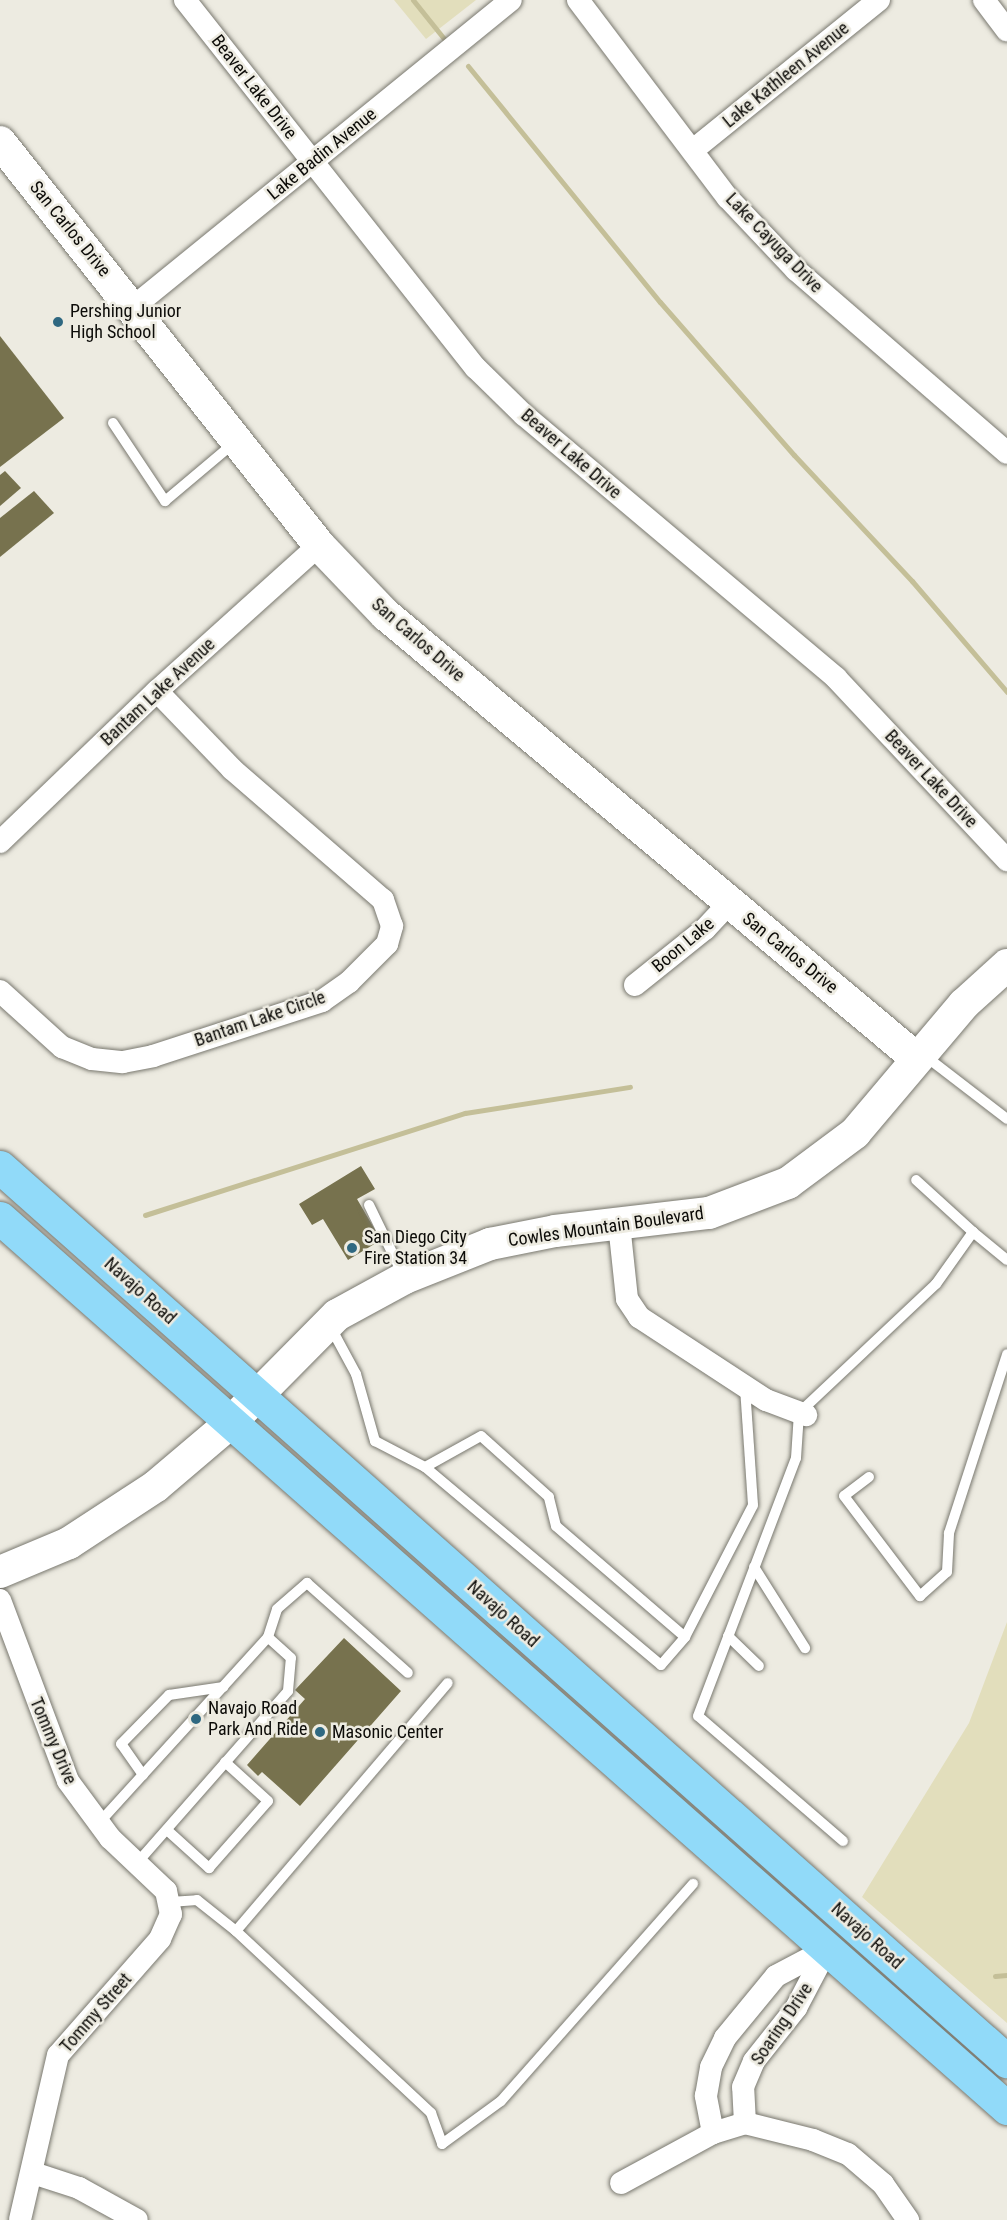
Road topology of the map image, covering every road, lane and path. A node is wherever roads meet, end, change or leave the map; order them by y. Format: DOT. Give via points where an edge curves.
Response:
graph roads {
  1 [pos="185,0"];
  2 [pos="511,0"];
  3 [pos="578,0"];
  4 [pos="879,0"];
  5 [pos="984,0"];
  6 [pos="1007,30"];
  7 [pos="0,142"];
  8 [pos="693,150"];
  9 [pos="313,161"];
  10 [pos="132,308"];
  11 [pos="113,423"];
  12 [pos="237,440"];
  13 [pos="1007,453"];
  14 [pos="319,545"];
  15 [pos="157,691"];
  16 [pos="0,842"];
  17 [pos="1007,860"];
  18 [pos="729,903"];
  19 [pos="1007,965"];
  20 [pos="634,985"];
  21 [pos="0,991"];
  22 [pos="919,1056"];
  23 [pos="1007,1119"];
  24 [pos="0,1167"];
  25 [pos="916,1180"];
  26 [pos="369,1205"];
  27 [pos="0,1218"];
  28 [pos="619,1224"];
  29 [pos="973,1232"];
  30 [pos="1007,1260"];
  31 [pos="405,1278"];
  32 [pos="328,1323"];
  33 [pos="1007,1354"];
  34 [pos="745,1386"];
  35 [pos="256,1395"];
  36 [pos="802,1414"];
  37 [pos="229,1424"];
  38 [pos="425,1467"];
  39 [pos="869,1477"];
  40 [pos="754,1567"];
  41 [pos="0,1572"];
  42 [pos="0,1600"];
  43 [pos="728,1636"];
  44 [pos="268,1637"];
  45 [pos="685,1637"];
  46 [pos="805,1648"];
  47 [pos="759,1666"];
  48 [pos="408,1673"];
  49 [pos="448,1683"];
  50 [pos="223,1687"];
  51 [pos="225,1762"];
  52 [pos="143,1775"];
  53 [pos="98,1824"];
  54 [pos="167,1830"];
  55 [pos="843,1841"];
  56 [pos="136,1863"];
  57 [pos="693,1884"];
  58 [pos="170,1902"];
  59 [pos="237,1931"];
  60 [pos="827,1948"];
  61 [pos="735,2025"];
  62 [pos="764,2046"];
  63 [pos="1007,2061"];
  64 [pos="1007,2076"];
  65 [pos="1007,2108"];
  66 [pos="745,2123"];
  67 [pos="713,2133"];
  68 [pos="33,2173"];
  69 [pos="621,2183"];
  70 [pos="20,2220"];
  71 [pos="137,2220"];
  72 [pos="908,2220"];
  1 -- 9 [label="street, Beaver Lake Drive"];
  2 -- 9 [label="street, Lake Badin Avenue"];
  3 -- 8 [label="street, Lake Cayuga Drive"];
  4 -- 8 [label="street, Lake Kathleen Avenue"];
  5 -- 6 [label="street"];
  7 -- 10 [label="street, San Carlos Drive"];
  8 -- 13 [label="street, Lake Cayuga Drive" via="728,198 796,270"];
  9 -- 10 [label="street, Lake Badin Avenue"];
  9 -- 17 [label="street, Beaver Lake Drive" via="476,368 539,428 836,678"];
  10 -- 12 [label="street, San Carlos Drive"];
  11 -- 12 [label="lane" via="165,501"];
  12 -- 14 [label="street, San Carlos Drive"];
  14 -- 15 [label="street, Bantam Lake Avenue"];
  14 -- 18 [label="street, San Carlos Drive" via="386,615"];
  15 -- 16 [label="street, Bantam Lake Avenue"];
  15 -- 21 [label="street, Bantam Lake Circle" via="232,769 383,900 392,926 387,944 349,982 322,1001 139,1060 92,1059 62,1047"];
  18 -- 20 [label="street, Boon Lake" via="705,929"];
  18 -- 22 [label="street, San Carlos Drive"];
  19 -- 22 [label="street, Cowles Mountain Boulevard" via="964,1004"];
  22 -- 23 [label="lane"];
  22 -- 28 [label="street, Cowles Mountain Boulevard" via="855,1132 788,1183 709,1213"];
  24 -- 35 [label="main road, Navajo Road"];
  25 -- 29 [label="lane"];
  26 -- 31 [label="lane"];
  27 -- 37 [label="main road, Navajo Road"];
  28 -- 31 [label="street, Cowles Mountain Boulevard" via="490,1244"];
  28 -- 34 [label="street" via="627,1299 639,1317"];
  29 -- 30 [label="lane"];
  29 -- 36 [label="lane" via="936,1284"];
  31 -- 32 [label="street, Cowles Mountain Boulevard"];
  32 -- 35 [label="street, Cowles Mountain Boulevard"];
  32 -- 38 [label="lane" via="356,1374 375,1441"];
  33 -- 39 [label="lane" via="949,1533 946,1572 920,1596 844,1496"];
  34 -- 36 [label="street"];
  34 -- 45 [label="lane" via="753,1505"];
  35 -- 37 [label="street, Cowles Mountain Boulevard"];
  35 -- 63 [label="main road, Navajo Road"];
  36 -- 40 [label="lane" via="795,1458"];
  37 -- 41 [label="street, Cowles Mountain Boulevard" via="156,1486 69,1543"];
  37 -- 60 [label="main road, Navajo Road"];
  38 -- 45 [label="lane" via="661,1665"];
  38 -- 45 [label="lane" via="481,1436 549,1497 556,1526"];
  40 -- 43 [label="lane"];
  40 -- 46 [label="lane"];
  42 -- 53 [label="street, Tommy Drive" via="59,1762"];
  43 -- 47 [label="lane"];
  43 -- 55 [label="lane" via="698,1716"];
  44 -- 48 [label="lane" via="277,1609 307,1583"];
  44 -- 50 [label="lane"];
  44 -- 51 [label="lane" via="291,1658 288,1691"];
  49 -- 59 [label="lane"];
  50 -- 52 [label="lane"];
  50 -- 52 [label="lane" via="169,1695 121,1744"];
  51 -- 54 [label="lane"];
  51 -- 54 [label="lane" via="268,1801 209,1868"];
  52 -- 53 [label="lane"];
  53 -- 56 [label="street, Tommy Drive"];
  54 -- 56 [label="lane"];
  56 -- 58 [label="street" via="166,1891"];
  57 -- 59 [label="lane" via="501,2101 442,2144 431,2113"];
  58 -- 59 [label="lane" via="197,1900"];
  58 -- 68 [label="street, Tommy Street" via="167,1928 160,1939 58,2055 50,2077"];
  60 -- 61 [label="street, Soaring Drive" via="776,1976"];
  60 -- 62 [label="street, Soaring Drive" via="796,2008"];
  60 -- 64 [label="main road" via="851,1949 948,2032"];
  60 -- 65 [label="main road, Navajo Road"];
  61 -- 62 [label="street"];
  61 -- 67 [label="street, Soaring Drive" via="711,2067 706,2096"];
  62 -- 66 [label="street, Soaring Drive" via="743,2087"];
  66 -- 67 [label="street"];
  66 -- 72 [label="street" via="813,2140 848,2154 883,2184"];
  67 -- 69 [label="street"];
  68 -- 70 [label="street, Tommy Street"];
  68 -- 71 [label="street" via="79,2188"];
}
